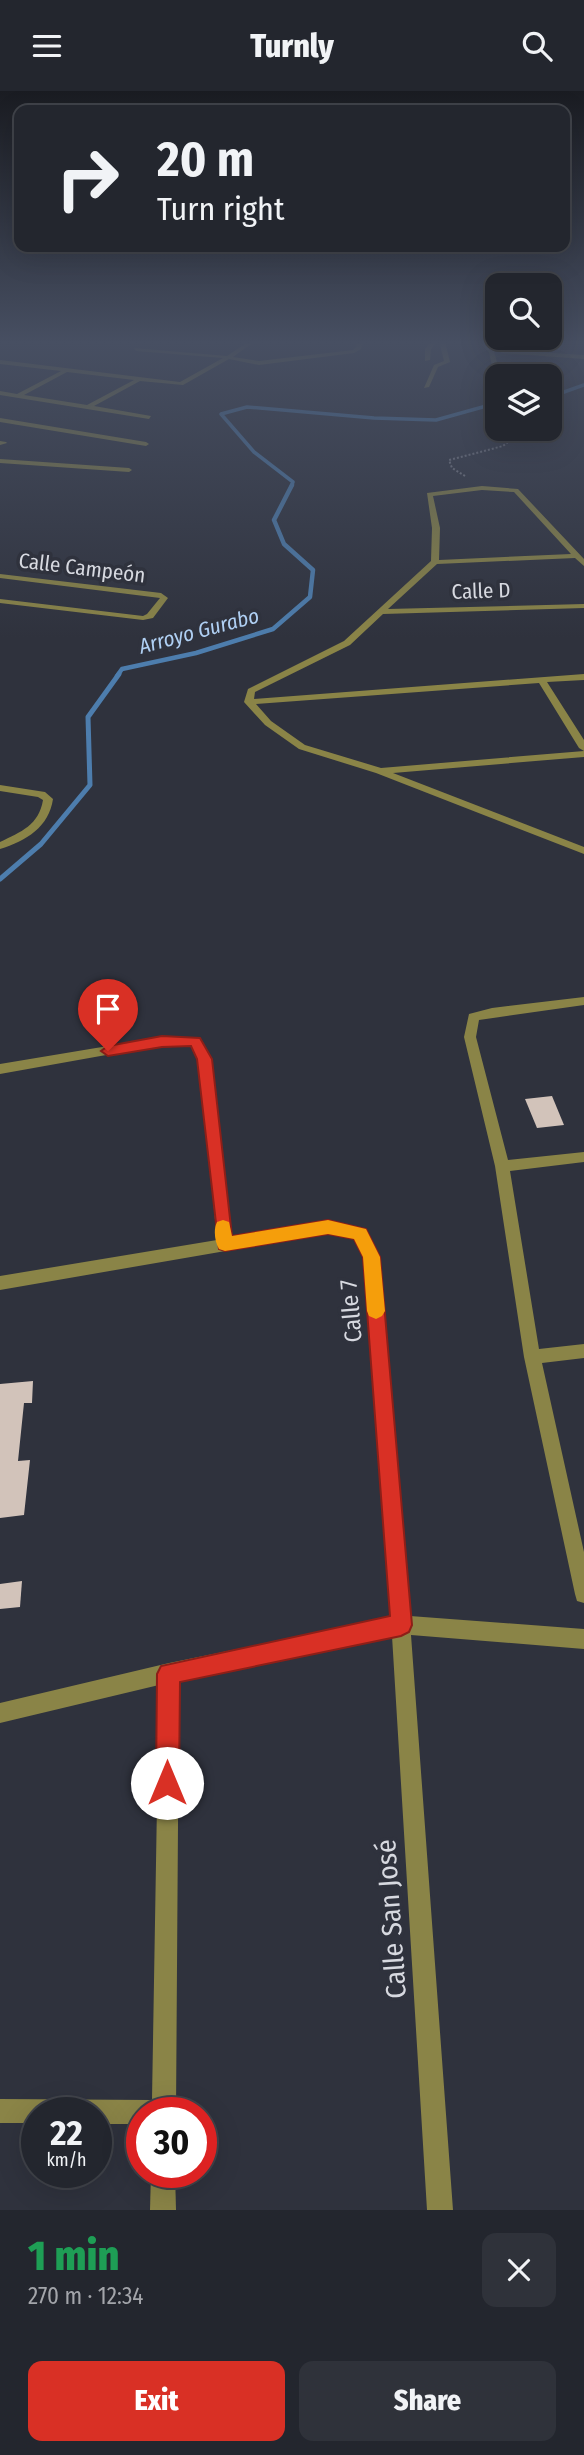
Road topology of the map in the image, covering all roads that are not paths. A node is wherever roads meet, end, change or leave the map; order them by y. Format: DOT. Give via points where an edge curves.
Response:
graph roads {
  1 [pos="115,440"];
  2 [pos="146,445"];
  3 [pos="0,461"];
  4 [pos="129,470"];
  5 [pos="576,557"];
  6 [pos="435,562"];
  7 [pos="584,564"];
  8 [pos="0,576"];
  9 [pos="0,601"];
  10 [pos="584,606"];
  11 [pos="379,612"];
  12 [pos="584,677"];
  13 [pos="542,681"];
  14 [pos="250,702"];
  15 [pos="584,748"];
  16 [pos="584,754"];
  17 [pos="379,771"];
  18 [pos="0,788"];
  19 [pos="0,846"];
  20 [pos="584,851"];
  21 [pos="584,1001"];
  22 [pos="0,1069"];
  23 [pos="584,1157"];
  24 [pos="502,1166"];
  25 [pos="225,1244"];
  26 [pos="0,1283"];
  27 [pos="584,1351"];
  28 [pos="532,1357"];
  29 [pos="584,1594"];
  30 [pos="401,1625"];
  31 [pos="584,1639"];
  32 [pos="169,1674"];
  33 [pos="0,1713"];
  34 [pos="164,2097"];
  35 [pos="0,2111"];
  36 [pos="126,2112"];
  37 [pos="163,2188"];
  38 [pos="163,2210"];
  39 [pos="440,2210"];
  1 -- 2 [label="street"];
  3 -- 4 [label="street"];
  5 -- 6 [label="street"];
  5 -- 6 [label="street" via="514,489 482,488 428,495 436,528"];
  5 -- 7 [label="street"];
  6 -- 11 [label="street"];
  8 -- 9 [label="street, Calle Campeón" via="164,598 143,618"];
  10 -- 11 [label="street, Calle D"];
  11 -- 14 [label="street" via="347,643 251,691"];
  12 -- 13 [label="street"];
  13 -- 14 [label="street"];
  13 -- 15 [label="street"];
  14 -- 17 [label="street" via="268,723 302,747"];
  16 -- 17 [label="street"];
  17 -- 20 [label="street"];
  18 -- 19 [label="street" via="48,799 47,810 31,832"];
  21 -- 24 [label="street" via="473,1017 470,1037"];
  22 -- 25 [label="street" via="162,1041 195,1041 205,1059"];
  23 -- 24 [label="street"];
  24 -- 28 [label="street"];
  25 -- 26 [label="street, Calle 7"];
  25 -- 30 [label="street, Calle 7" via="328,1227 360,1233 371,1257"];
  27 -- 28 [label="street"];
  28 -- 29 [label="street"];
  30 -- 31 [label="street"];
  30 -- 32 [label="street"];
  30 -- 39 [label="street, Calle San José"];
  32 -- 33 [label="street"];
  32 -- 34 [label="street"];
  35 -- 36 [label="street"];
  37 -- 38 [label="street"];
}
